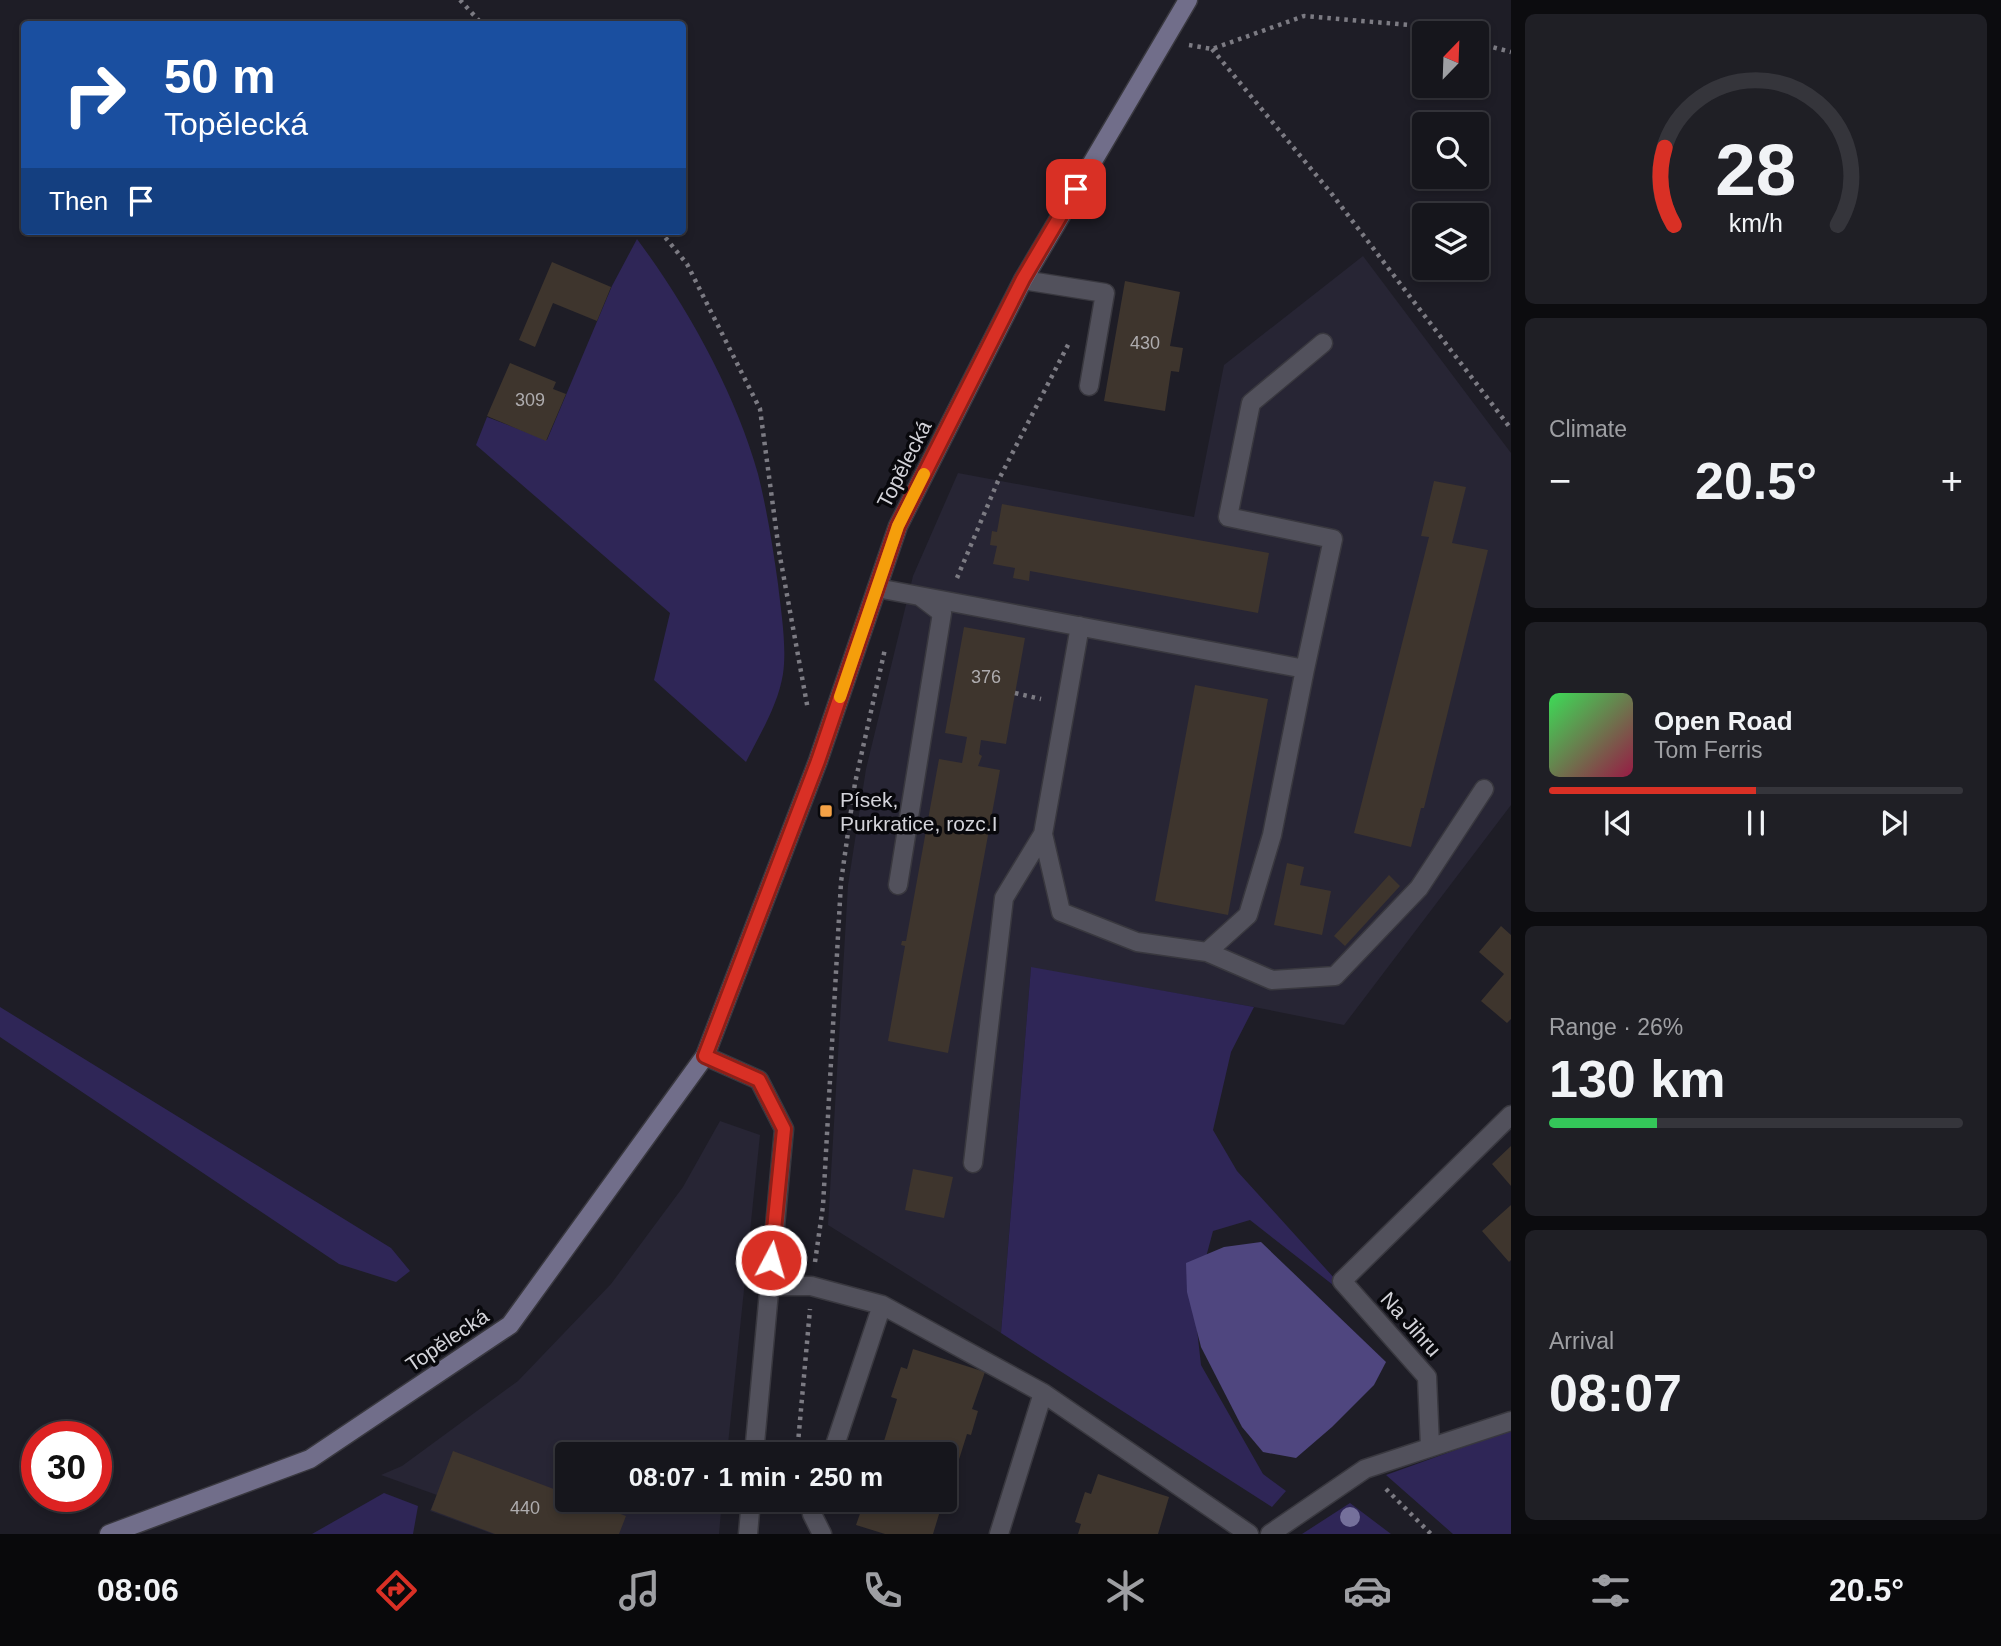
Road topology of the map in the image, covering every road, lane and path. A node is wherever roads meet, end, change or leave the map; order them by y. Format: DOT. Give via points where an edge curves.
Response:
graph roads {
  1 [pos="460,0"];
  2 [pos="1188,0"];
  3 [pos="479,21"];
  4 [pos="1412,26"];
  5 [pos="1164,40"];
  6 [pos="1489,46"];
  7 [pos="1212,48"];
  8 [pos="1511,51"];
  9 [pos="663,235"];
  10 [pos="1023,279"];
  11 [pos="1100,320"];
  12 [pos="1323,343"];
  13 [pos="1088,386"];
  14 [pos="1511,429"];
  15 [pos="877,588"];
  16 [pos="918,595"];
  17 [pos="947,601"];
  18 [pos="1080,626"];
  19 [pos="886,647"];
  20 [pos="1305,669"];
  21 [pos="1015,693"];
  22 [pos="1052,702"];
  23 [pos="818,761"];
  24 [pos="1484,789"];
  25 [pos="1043,834"];
  26 [pos="898,885"];
  27 [pos="1207,952"];
  28 [pos="705,1056"];
  29 [pos="1511,1115"];
  30 [pos="973,1163"];
  31 [pos="768,1286"];
  32 [pos="811,1286"];
  33 [pos="883,1305"];
  34 [pos="1043,1393"];
  35 [pos="1511,1421"];
  36 [pos="755,1442"];
  37 [pos="798,1442"];
  38 [pos="836,1442"];
  39 [pos="1430,1446"];
  40 [pos="1365,1469"];
  41 [pos="750,1512"];
  42 [pos="813,1512"];
  43 [pos="109,1534"];
  44 [pos="748,1534"];
  45 [pos="822,1534"];
  46 [pos="999,1534"];
  47 [pos="1249,1534"];
  48 [pos="1270,1534"];
  49 [pos="1431,1534"];
  1 -- 3 [label="path"];
  2 -- 5 [label="street, Topělecká"];
  4 -- 7 [label="path" via="1304,16"];
  5 -- 7 [label="path"];
  5 -- 10 [label="street, Topělecká"];
  6 -- 8 [label="path"];
  7 -- 14 [label="path" via="1331,193"];
  9 -- 23 [label="path" via="687,264 760,409 779,551"];
  10 -- 11 [label="street" via="1105,293"];
  10 -- 15 [label="street, Topělecká" via="898,526"];
  11 -- 13 [label="street"];
  11 -- 17 [label="path" via="1074,334 998,481"];
  12 -- 20 [label="street" via="1251,403 1228,517 1333,539"];
  15 -- 16 [label="street"];
  15 -- 23 [label="street, Topělecká"];
  16 -- 17 [label="street"];
  16 -- 26 [label="street" via="942,613"];
  17 -- 18 [label="street"];
  18 -- 20 [label="street"];
  18 -- 25 [label="street"];
  19 -- 32 [label="path" via="855,783 841,882 823,1206"];
  20 -- 27 [label="street" via="1272,835 1248,915"];
  21 -- 22 [label="path"];
  23 -- 28 [label="street, Topělecká"];
  24 -- 27 [label="street" via="1419,888 1335,976 1272,980"];
  25 -- 27 [label="street" via="1061,912 1137,942"];
  25 -- 30 [label="street" via="1004,898"];
  28 -- 31 [label="street" via="759,1080 784,1129"];
  28 -- 43 [label="street, Topělecká" via="510,1325 310,1459"];
  29 -- 39 [label="street, Na Jihru" via="1342,1281 1427,1377"];
  31 -- 32 [label="street"];
  31 -- 36 [label="street"];
  32 -- 33 [label="street"];
  32 -- 37 [label="path"];
  33 -- 34 [label="street"];
  33 -- 38 [label="street"];
  34 -- 46 [label="street"];
  34 -- 47 [label="street"];
  35 -- 39 [label="street"];
  39 -- 40 [label="street"];
  40 -- 48 [label="street"];
  40 -- 49 [label="path"];
  41 -- 44 [label="street"];
  42 -- 45 [label="street"];
}
